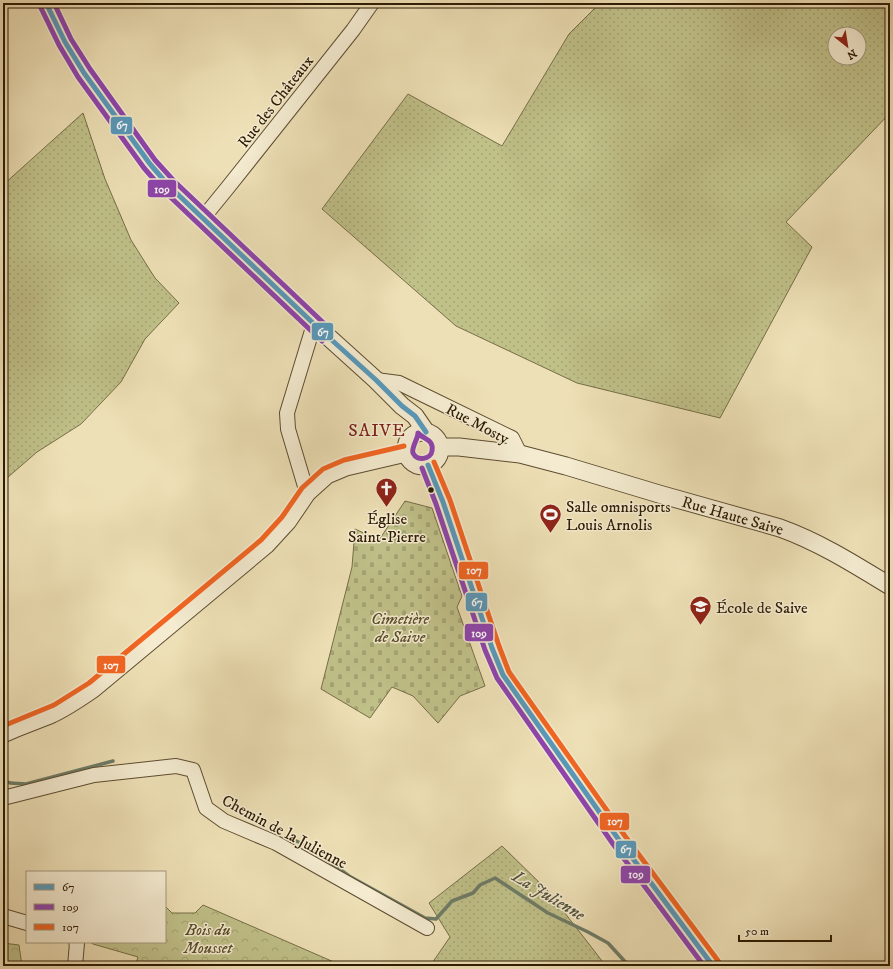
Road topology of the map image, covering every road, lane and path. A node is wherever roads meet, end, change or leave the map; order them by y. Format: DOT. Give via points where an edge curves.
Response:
graph roads {
  1 [pos="46,3"];
  2 [pos="372,3"];
  3 [pos="203,218"];
  4 [pos="314,324"];
  5 [pos="376,380"];
  6 [pos="418,434"];
  7 [pos="440,447"];
  8 [pos="406,453"];
  9 [pos="520,454"];
  10 [pos="428,465"];
  11 [pos="307,493"];
  12 [pos="890,586"];
  13 [pos="3,734"];
  14 [pos="3,798"];
  15 [pos="3,916"];
  16 [pos="26,922"];
  17 [pos="426,928"];
  18 [pos="77,943"];
  19 [pos="75,966"];
  20 [pos="713,966"];
  1 -- 3 [label="street" via="65,42 88,79 150,164"];
  2 -- 3 [label="street, Rue des Châteaux" via="348,37"];
  3 -- 4 [label="street"];
  4 -- 5 [label="street"];
  4 -- 11 [label="street" via="287,414 288,429"];
  5 -- 6 [label="street" via="402,406 408,421"];
  5 -- 9 [label="street, Rue Mosty" via="399,383 512,438"];
  6 -- 7 [label="street" via="431,433 436,437"];
  6 -- 8 [label="street" via="407,441"];
  7 -- 9 [label="street, Rue Mosty"];
  7 -- 10 [label="street" via="437,458"];
  8 -- 10 [label="street" via="417,465"];
  8 -- 11 [label="street" via="346,467 327,475"];
  9 -- 12 [label="street, Rue Haute Saive" via="780,528 831,550"];
  10 -- 20 [label="street" via="492,648 504,675 619,840"];
  11 -- 13 [label="street" via="288,521 266,545 93,689 52,714"];
  14 -- 17 [label="street, Chemin de la Julienne" via="94,775 176,766 193,770 206,808 224,820 276,843"];
  15 -- 16 [label="street"];
  18 -- 19 [label="street"];
}
